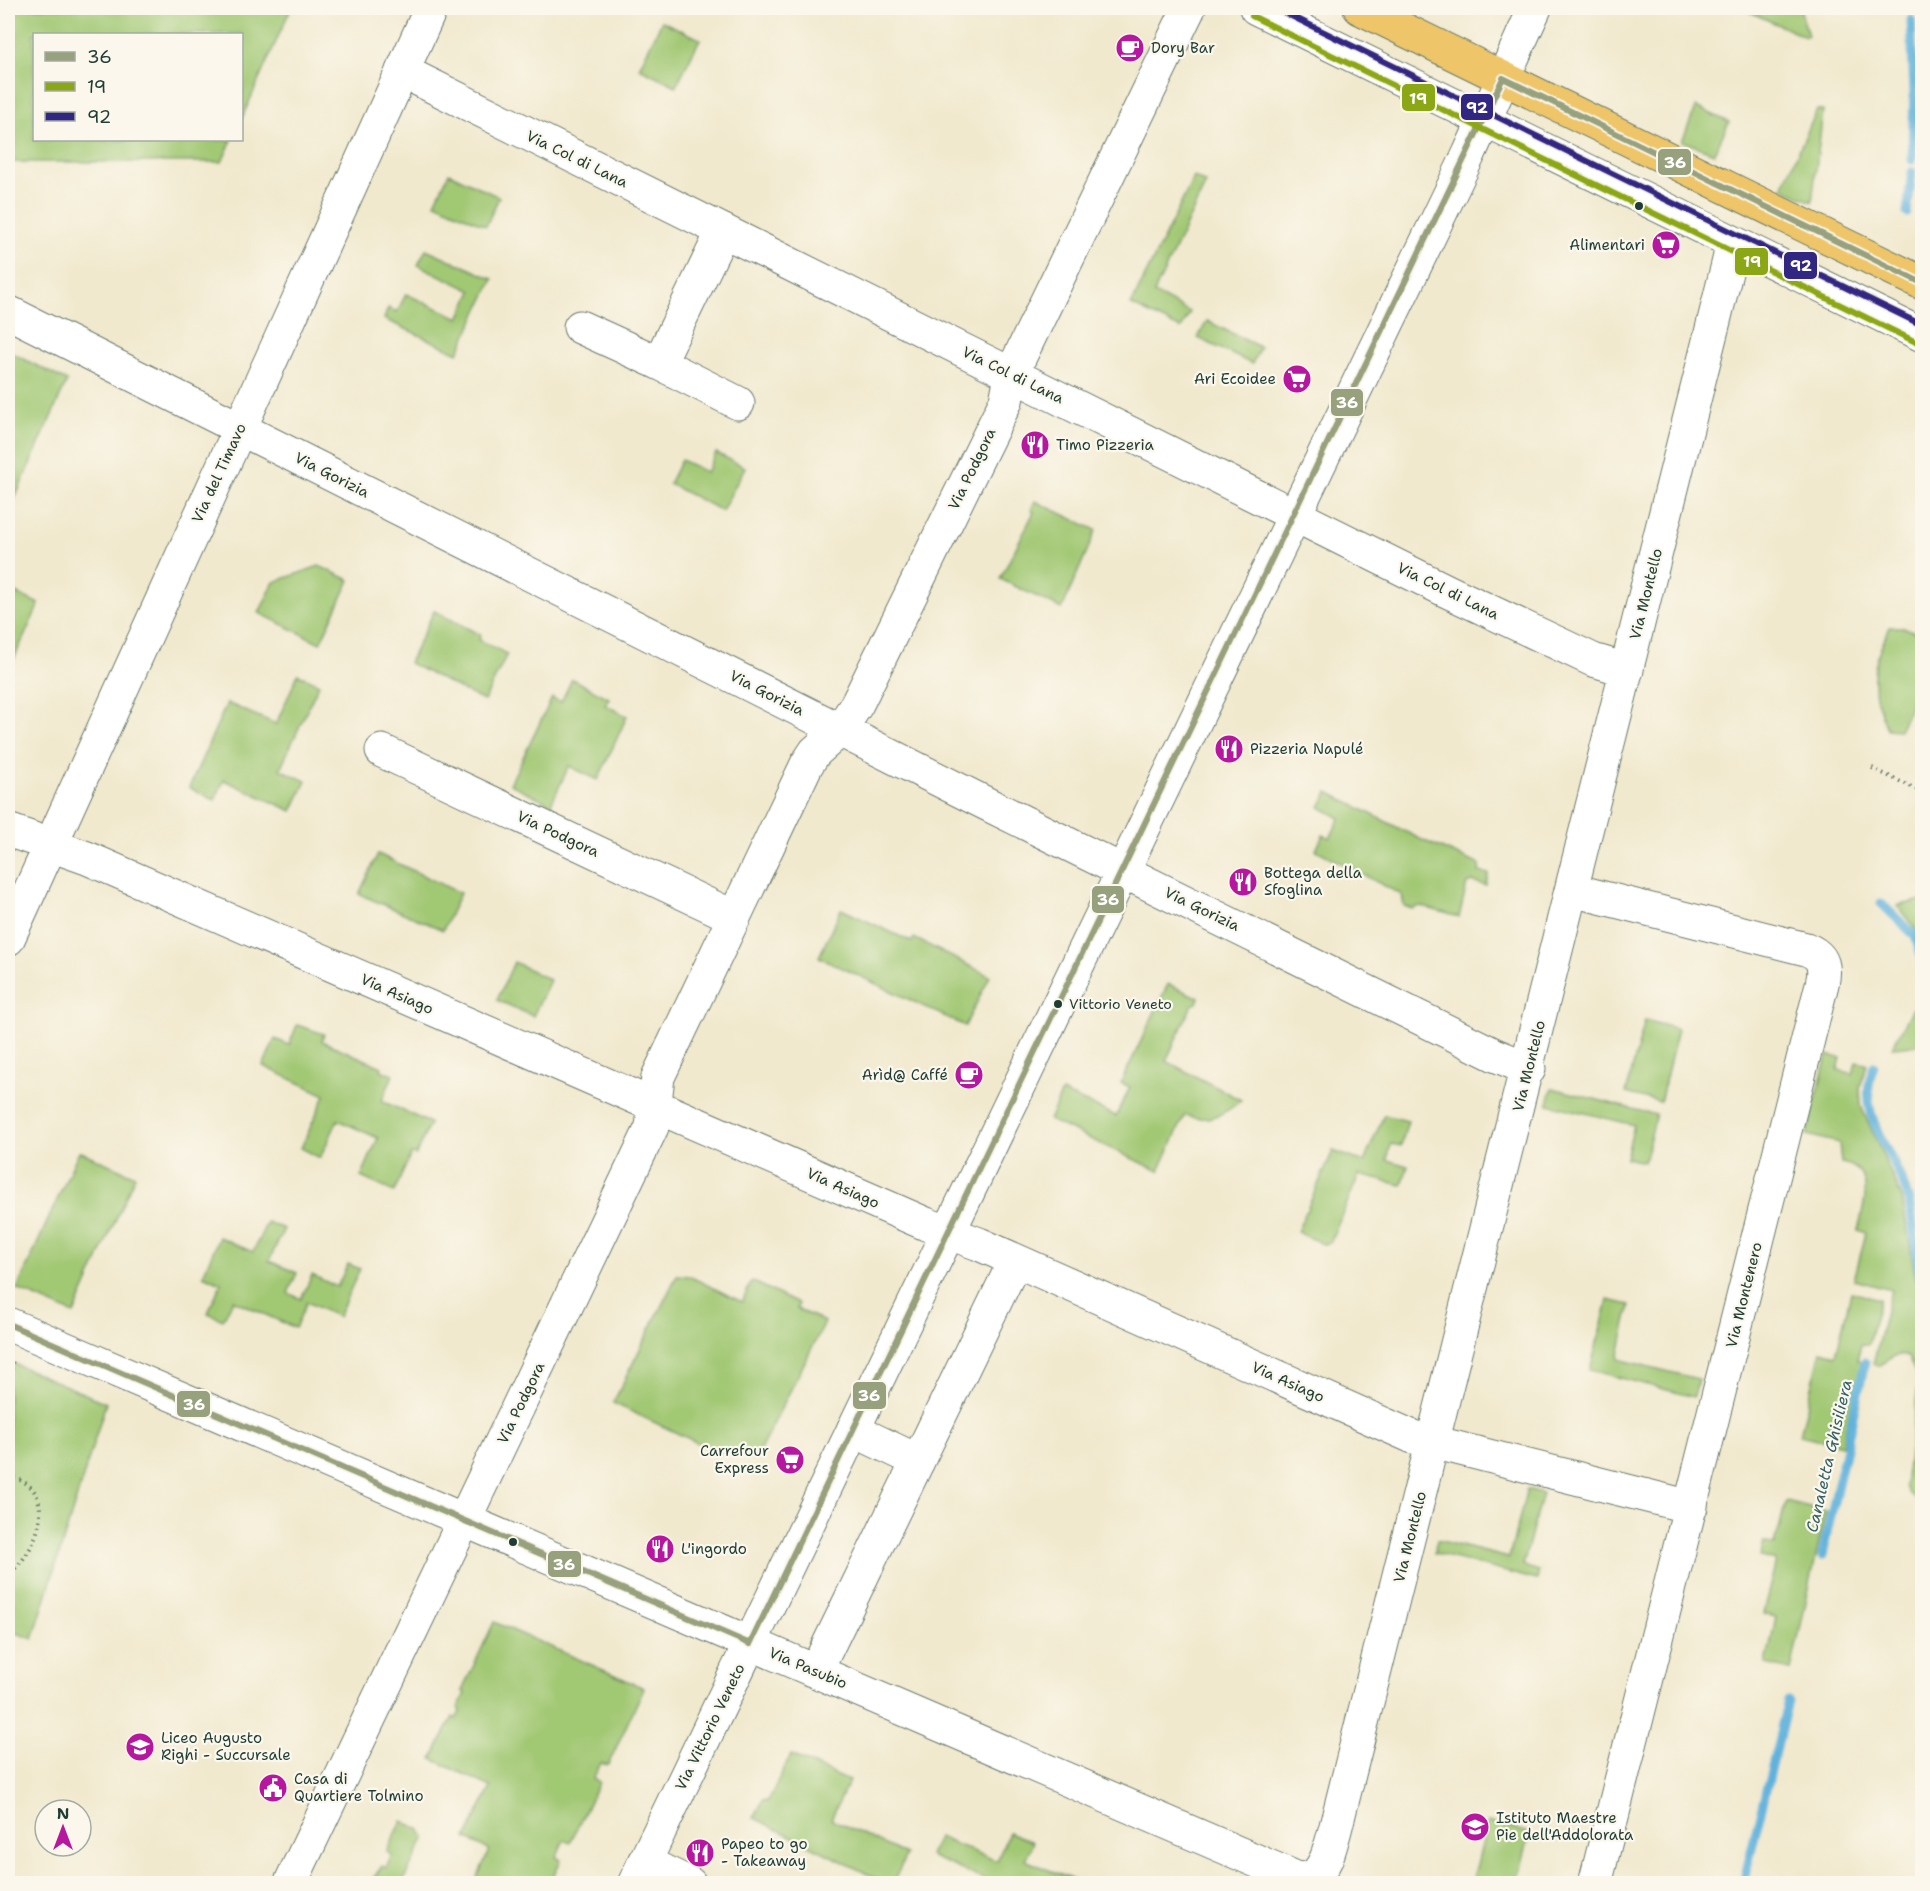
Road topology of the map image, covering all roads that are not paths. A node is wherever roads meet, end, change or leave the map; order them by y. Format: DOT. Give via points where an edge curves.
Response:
graph roads {
  1 [pos="430,8"];
  2 [pos="1189,8"];
  3 [pos="1256,8"];
  4 [pos="1360,8"];
  5 [pos="1535,8"];
  6 [pos="402,71"];
  7 [pos="1503,78"];
  8 [pos="1484,121"];
  9 [pos="723,231"];
  10 [pos="1730,241"];
  11 [pos="1921,280"];
  12 [pos="8,312"];
  13 [pos="580,327"];
  14 [pos="1923,335"];
  15 [pos="659,363"];
  16 [pos="1011,375"];
  17 [pos="738,403"];
  18 [pos="239,428"];
  19 [pos="1294,515"];
  20 [pos="1627,670"];
  21 [pos="840,730"];
  22 [pos="382,750"];
  23 [pos="8,830"];
  24 [pos="50,846"];
  25 [pos="1123,871"];
  26 [pos="1572,890"];
  27 [pos="734,917"];
  28 [pos="8,939"];
  29 [pos="1528,1069"];
  30 [pos="654,1105"];
  31 [pos="948,1233"];
  32 [pos="1015,1261"];
  33 [pos="8,1324"];
  34 [pos="853,1430"];
  35 [pos="1434,1442"];
  36 [pos="918,1461"];
  37 [pos="1691,1507"];
  38 [pos="465,1520"];
  39 [pos="750,1644"];
  40 [pos="816,1671"];
  41 [pos="639,1873"];
  42 [pos="1313,1881"];
  43 [pos="290,1884"];
  44 [pos="690,1884"];
  45 [pos="1595,1884"];
  1 -- 6 [label="street, Via del Timavo"];
  2 -- 16 [label="street, Via Podgora"];
  3 -- 8 [label="street"];
  4 -- 7 [label="main road"];
  5 -- 7 [label="street, Via Vittorio Veneto"];
  6 -- 9 [label="street, Via Col di Lana"];
  6 -- 18 [label="street, Via del Timavo"];
  7 -- 8 [label="street, Via Vittorio Veneto"];
  7 -- 11 [label="main road"];
  8 -- 10 [label="street"];
  8 -- 19 [label="street, Via Vittorio Veneto"];
  9 -- 15 [label="street"];
  9 -- 16 [label="street, Via Col di Lana"];
  10 -- 14 [label="street"];
  10 -- 20 [label="street, Via Montello" via="1725,279"];
  12 -- 18 [label="street, Via Gorizia"];
  13 -- 15 [label="street"];
  15 -- 17 [label="street"];
  16 -- 19 [label="street, Via Col di Lana"];
  16 -- 21 [label="street, Via Podgora" via="1006,401 857,704"];
  18 -- 21 [label="street, Via Gorizia"];
  18 -- 24 [label="street, Via del Timavo"];
  19 -- 20 [label="street, Via Col di Lana" via="1528,631 1593,660"];
  19 -- 25 [label="street, Via Vittorio Veneto"];
  20 -- 26 [label="street, Via Montello"];
  21 -- 25 [label="street, Via Gorizia"];
  21 -- 27 [label="street, Via Podgora" via="814,752 807,764"];
  22 -- 27 [label="street, Via Podgora"];
  23 -- 24 [label="street, Via Asiago"];
  24 -- 28 [label="street, Via del Timavo"];
  24 -- 30 [label="street, Via Asiago" via="87,858"];
  25 -- 29 [label="street, Via Gorizia"];
  25 -- 31 [label="street, Via Vittorio Veneto"];
  26 -- 29 [label="street, Via Montello"];
  26 -- 37 [label="street, Via Montenero" via="1806,948 1818,956 1824,967"];
  27 -- 30 [label="street, Via Podgora" via="658,1077"];
  29 -- 35 [label="street, Via Montello"];
  30 -- 31 [label="street, Via Asiago"];
  30 -- 38 [label="street, Via Podgora" via="652,1127"];
  31 -- 32 [label="street, Via Asiago"];
  31 -- 34 [label="street, Via Vittorio Veneto"];
  32 -- 35 [label="street, Via Asiago" via="1413,1437"];
  32 -- 36 [label="street"];
  33 -- 38 [label="street, Via Pasubio"];
  34 -- 36 [label="street"];
  34 -- 39 [label="street, Via Vittorio Veneto"];
  35 -- 37 [label="street, Via Asiago"];
  35 -- 42 [label="street, Via Montello" via="1329,1854"];
  36 -- 40 [label="street"];
  37 -- 45 [label="street, Via Montenero"];
  38 -- 39 [label="street, Via Pasubio"];
  38 -- 43 [label="street, Via Podgora"];
  39 -- 40 [label="street, Via Pasubio"];
  39 -- 41 [label="street, Via Vittorio Veneto"];
  40 -- 42 [label="street, Via Pasubio" via="1280,1872"];
  41 -- 44 [label="street, Via Vittorio Veneto"];
}
